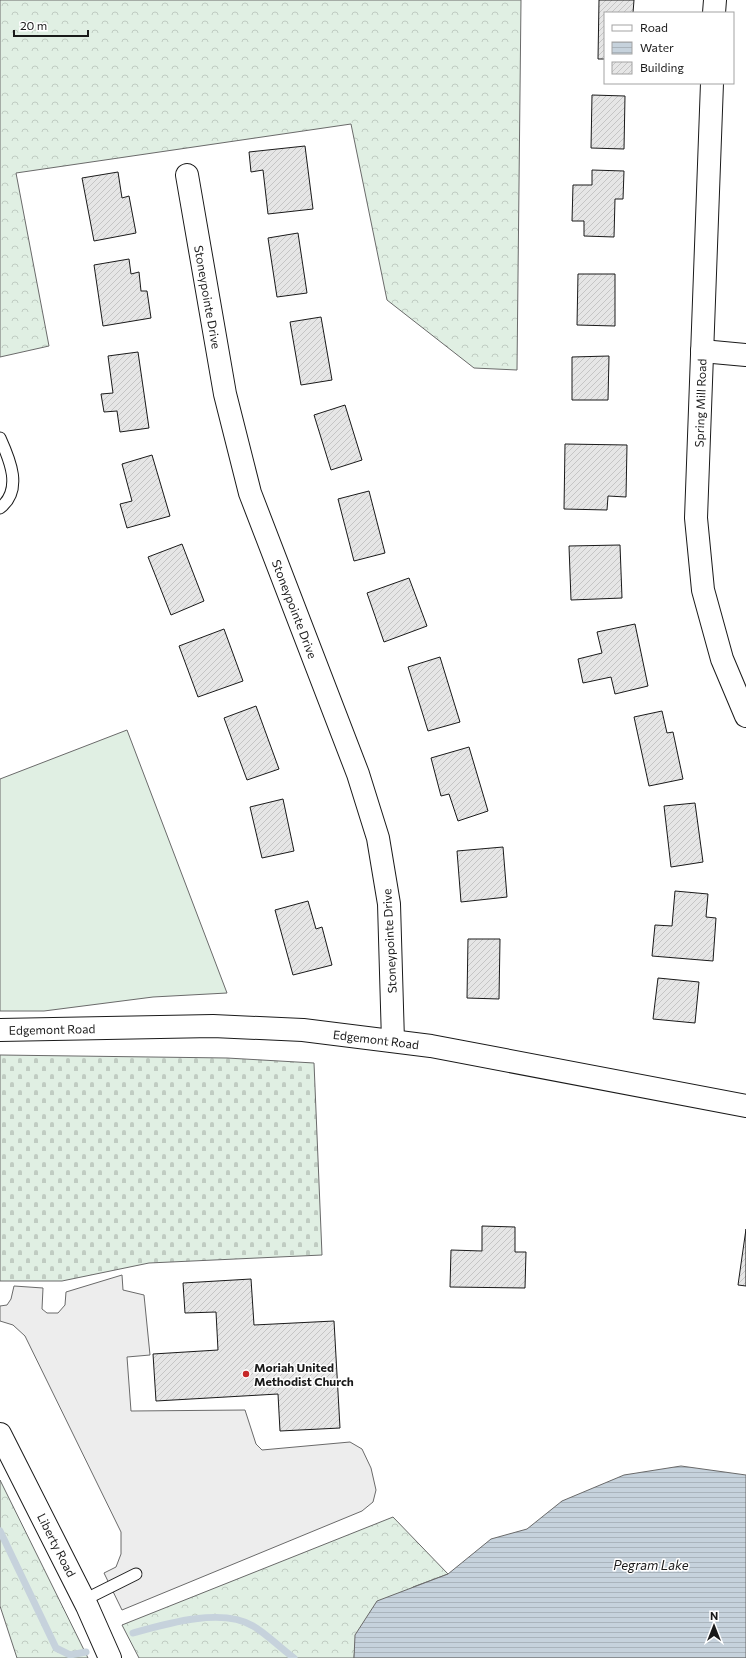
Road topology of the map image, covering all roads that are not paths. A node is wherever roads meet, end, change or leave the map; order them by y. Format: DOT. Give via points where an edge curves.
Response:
graph roads {
  1 [pos="715,0"];
  2 [pos="714,12"];
  3 [pos="712,84"];
  4 [pos="187,175"];
  5 [pos="702,351"];
  6 [pos="746,355"];
  7 [pos="0,438"];
  8 [pos="0,508"];
  9 [pos="746,716"];
  10 [pos="0,1030"];
  11 [pos="393,1041"];
  12 [pos="746,1106"];
  13 [pos="0,1434"];
  14 [pos="136,1574"];
  15 [pos="84,1600"];
  16 [pos="110,1658"];
  1 -- 2 [label="street"];
  3 -- 5 [label="street, Spring Mill Road"];
  4 -- 11 [label="street, Stoneypointe Drive" via="225,394 250,493 358,774 378,838 389,904"];
  5 -- 6 [label="street"];
  5 -- 9 [label="street, Spring Mill Road" via="696,518 703,590 722,659"];
  7 -- 8 [label="lane" via="12,470 13,488 9,501"];
  10 -- 11 [label="street, Edgemont Road" via="213,1026 303,1030"];
  11 -- 12 [label="street, Edgemont Road"];
  13 -- 15 [label="street, Liberty Road"];
  14 -- 15 [label="lane"];
  15 -- 16 [label="street, Liberty Road"];
}
